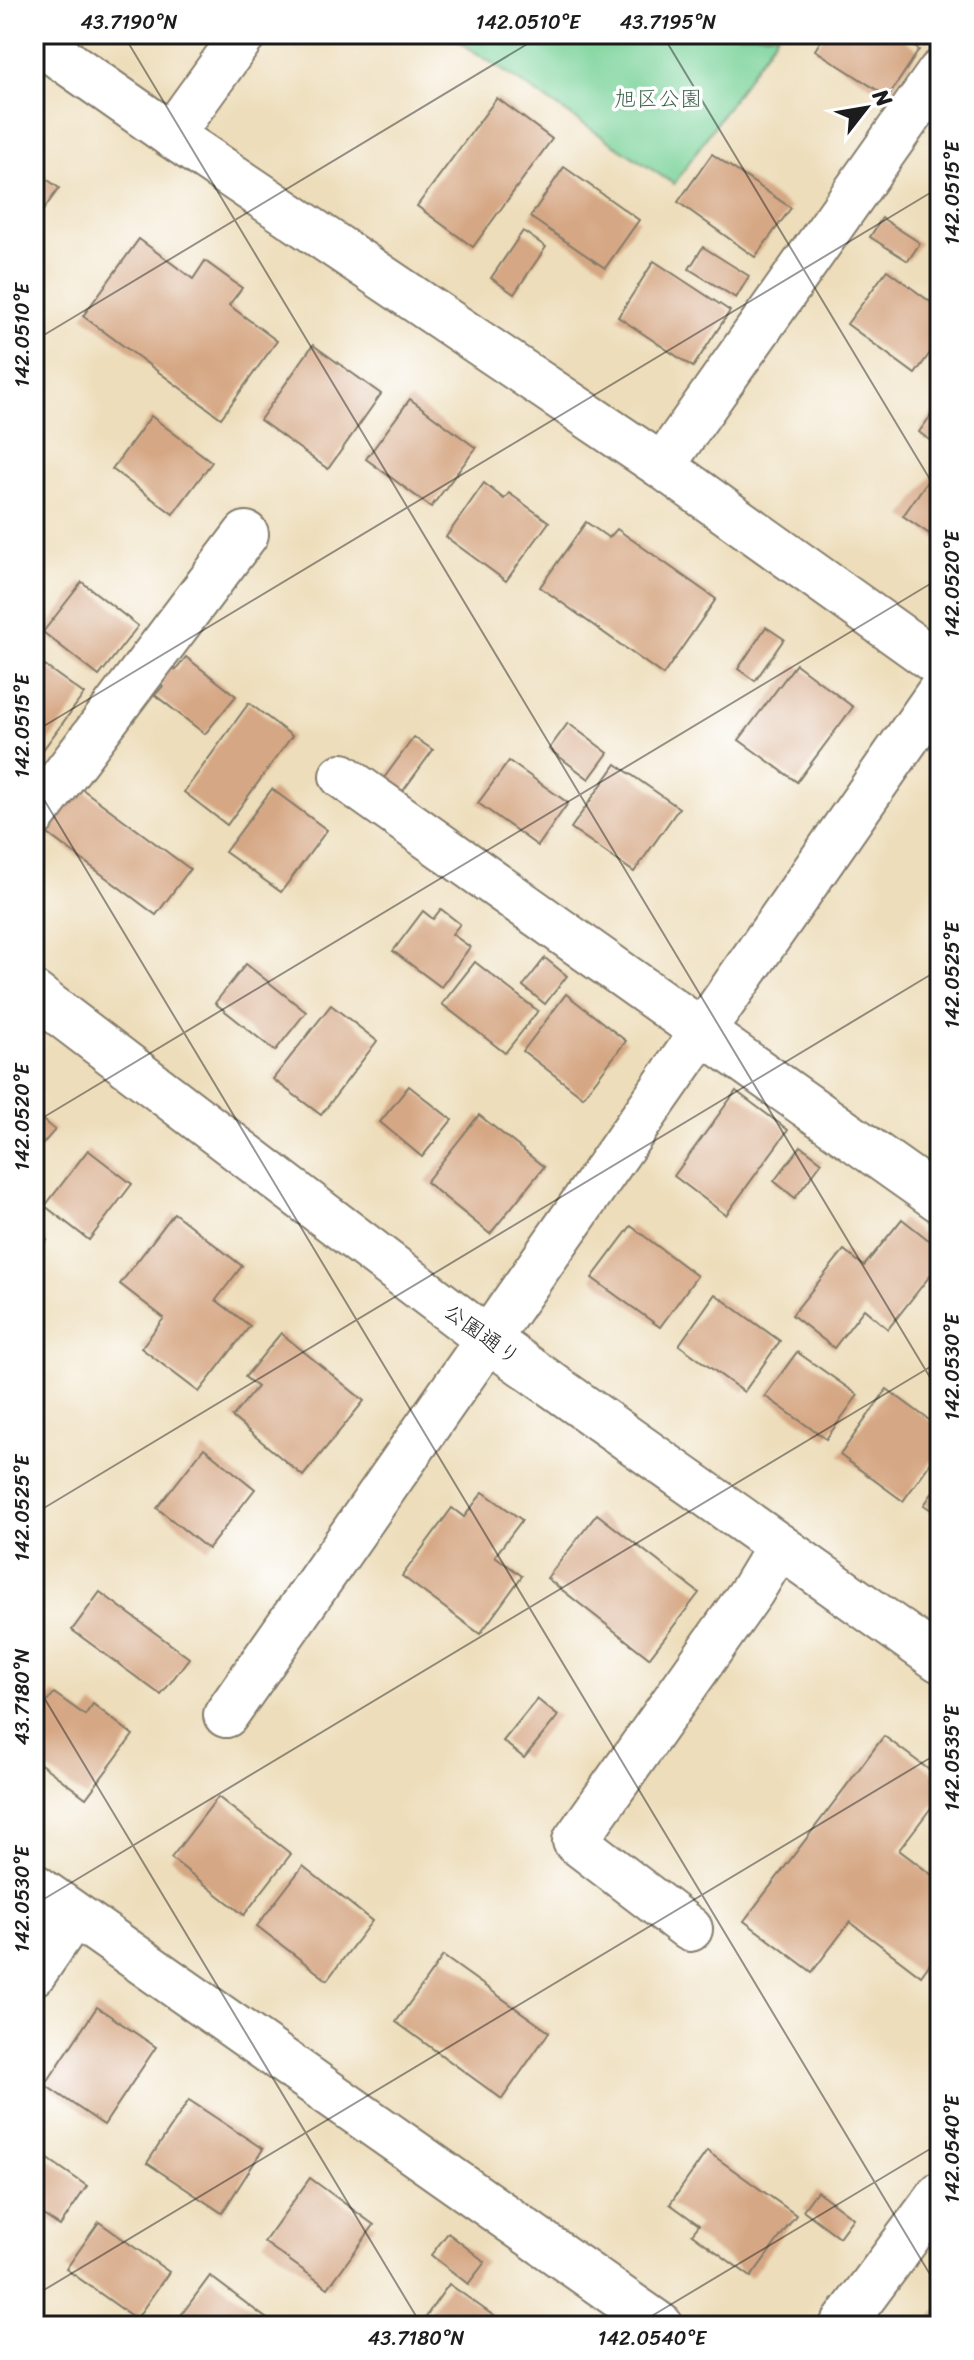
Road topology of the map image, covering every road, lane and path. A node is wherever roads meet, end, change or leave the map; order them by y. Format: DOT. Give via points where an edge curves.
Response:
graph roads {
  1 [pos="244,34"];
  2 [pos="34,39"];
  3 [pos="940,72"];
  4 [pos="171,135"];
  5 [pos="662,466"];
  6 [pos="246,534"];
  7 [pos="940,665"];
  8 [pos="940,691"];
  9 [pos="342,776"];
  10 [pos="34,815"];
  11 [pos="34,994"];
  12 [pos="703,1032"];
  13 [pos="940,1200"];
  14 [pos="486,1338"];
  15 [pos="779,1546"];
  16 [pos="940,1660"];
  17 [pos="226,1715"];
  18 [pos="34,1886"];
  19 [pos="74,1915"];
  20 [pos="690,1929"];
  21 [pos="34,1973"];
  22 [pos="940,2194"];
  23 [pos="661,2326"];
  24 [pos="842,2326"];
  1 -- 4 [label="street"];
  2 -- 4 [label="street"];
  3 -- 5 [label="street"];
  4 -- 5 [label="street"];
  5 -- 7 [label="street"];
  6 -- 10 [label="street"];
  8 -- 12 [label="street"];
  9 -- 12 [label="street"];
  11 -- 14 [label="street, 公園通り"];
  12 -- 13 [label="street"];
  12 -- 14 [label="street"];
  14 -- 15 [label="street, 公園通り"];
  14 -- 17 [label="street"];
  15 -- 16 [label="street, 公園通り"];
  15 -- 20 [label="street" via="575,1841"];
  18 -- 19 [label="street"];
  19 -- 21 [label="street"];
  19 -- 23 [label="street"];
  22 -- 24 [label="street"];
}
